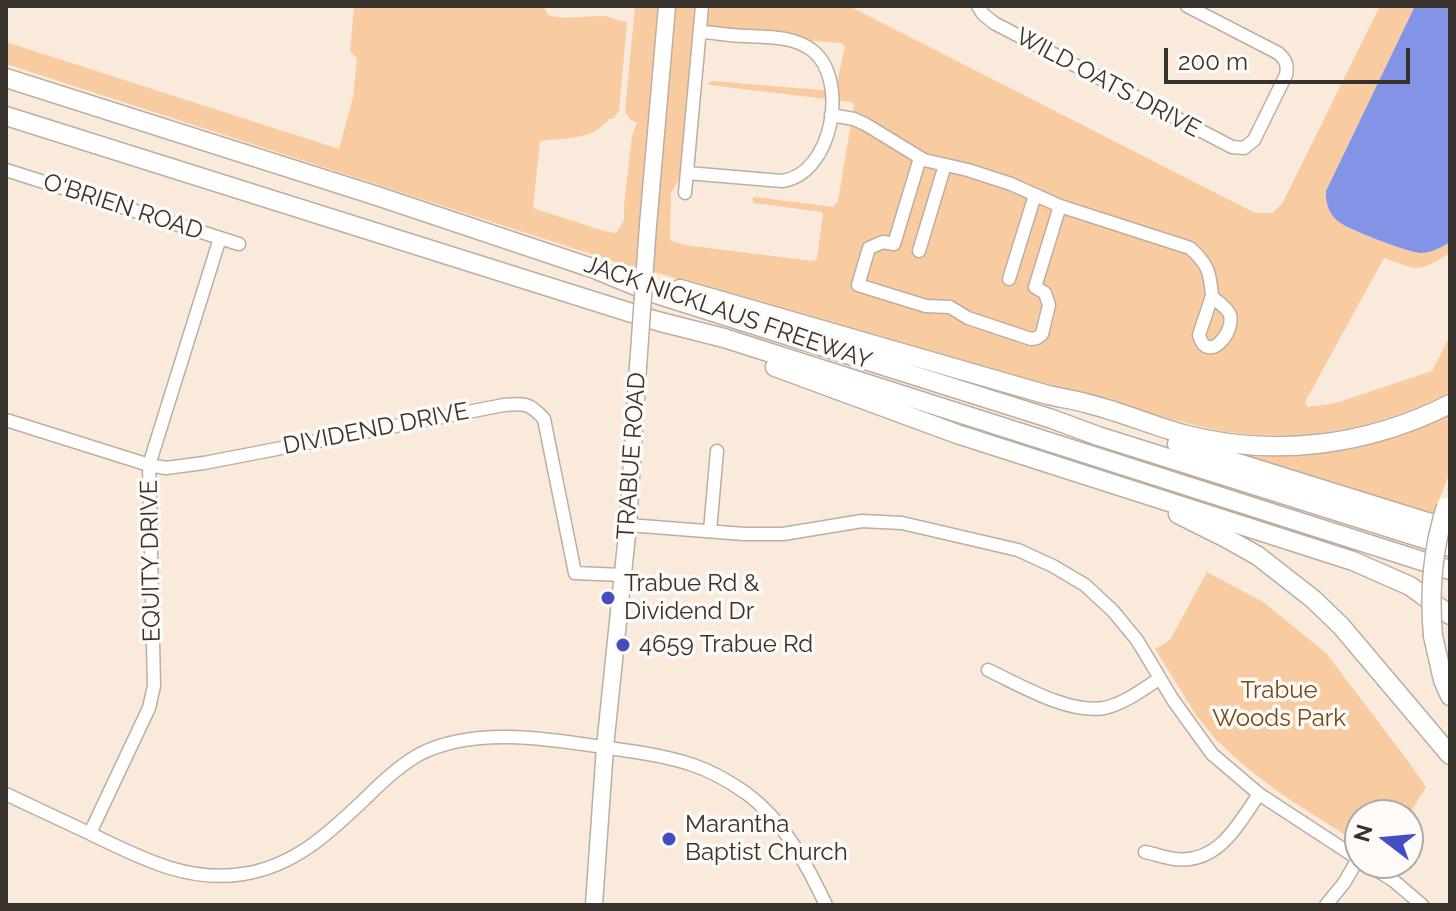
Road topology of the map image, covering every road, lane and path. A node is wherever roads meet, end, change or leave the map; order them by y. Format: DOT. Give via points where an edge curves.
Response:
graph roads {
  1 [pos="667,6"];
  2 [pos="702,6"];
  3 [pos="978,6"];
  4 [pos="1187,6"];
  5 [pos="700,32"];
  6 [pos="6,78"];
  7 [pos="831,115"];
  8 [pos="6,116"];
  9 [pos="920,158"];
  10 [pos="945,165"];
  11 [pos="6,170"];
  12 [pos="687,173"];
  13 [pos="685,193"];
  14 [pos="1035,195"];
  15 [pos="1060,206"];
  16 [pos="220,238"];
  17 [pos="239,244"];
  18 [pos="919,251"];
  19 [pos="592,268"];
  20 [pos="1009,279"];
  21 [pos="1212,296"];
  22 [pos="657,321"];
  23 [pos="1048,395"];
  24 [pos="1450,404"];
  25 [pos="6,420"];
  26 [pos="717,451"];
  27 [pos="149,465"];
  28 [pos="1129,489"];
  29 [pos="1448,502"];
  30 [pos="628,525"];
  31 [pos="1450,529"];
  32 [pos="710,531"];
  33 [pos="1450,547"];
  34 [pos="1450,570"];
  35 [pos="622,575"];
  36 [pos="1450,615"];
  37 [pos="988,670"];
  38 [pos="1159,679"];
  39 [pos="1450,696"];
  40 [pos="605,747"];
  41 [pos="1450,755"];
  42 [pos="6,794"];
  43 [pos="1259,794"];
  44 [pos="90,833"];
  45 [pos="1344,849"];
  46 [pos="1145,852"];
  47 [pos="1347,879"];
  48 [pos="1391,879"];
  49 [pos="821,903"];
  50 [pos="594,905"];
  51 [pos="1326,905"];
  52 [pos="1422,905"];
  1 -- 30 [label="main road, TRABUE ROAD, bridge"];
  2 -- 5 [label="street"];
  3 -- 4 [label="street, WILD OATS DRIVE" via="994,23 1232,147 1244,148 1254,140 1287,64 1278,53"];
  5 -- 7 [label="street" via="807,46 829,73"];
  5 -- 12 [label="street"];
  6 -- 19 [label="highway, JACK NICKLAUS FREEWAY"];
  7 -- 9 [label="street" via="865,124"];
  7 -- 12 [label="street" via="820,155 792,179"];
  8 -- 22 [label="highway, JACK NICKLAUS FREEWAY"];
  9 -- 10 [label="street"];
  9 -- 15 [label="street" via="894,244 869,248 858,285 926,306 950,307 968,318 1037,338 1049,305 1045,293 1035,287"];
  10 -- 14 [label="street"];
  10 -- 18 [label="street"];
  11 -- 16 [label="street, O'BRIEN ROAD"];
  12 -- 13 [label="street"];
  14 -- 15 [label="street"];
  14 -- 20 [label="street"];
  15 -- 21 [label="street" via="1190,248 1210,273"];
  16 -- 17 [label="street, O'BRIEN ROAD"];
  16 -- 27 [label="street, EQUITY DRIVE"];
  19 -- 23 [label="highway"];
  19 -- 33 [label="highway, JACK NICKLAUS FREEWAY" via="653,293"];
  22 -- 28 [label="highway" via="957,434"];
  22 -- 34 [label="highway, JACK NICKLAUS FREEWAY"];
  23 -- 24 [label="highway" via="1181,433 1250,446 1361,438"];
  23 -- 31 [label="highway" via="1152,436"];
  25 -- 27 [label="street, DIVIDEND DRIVE"];
  26 -- 32 [label="street"];
  27 -- 35 [label="street, DIVIDEND DRIVE" via="204,463 522,404 534,407 544,419 575,573"];
  27 -- 44 [label="street, EQUITY DRIVE" via="154,686 149,708"];
  28 -- 36 [label="highway" via="1353,561 1410,586"];
  28 -- 41 [label="highway" via="1258,556 1313,599"];
  29 -- 39 [label="highway, bridge" via="1432,567 1431,607 1433,636"];
  30 -- 32 [label="street"];
  30 -- 35 [label="main road, TRABUE ROAD"];
  32 -- 38 [label="street" via="783,534 862,521 902,523 1018,550 1085,585 1137,640"];
  35 -- 40 [label="main road, TRABUE ROAD"];
  37 -- 38 [label="street" via="1052,700 1084,708 1117,704"];
  38 -- 43 [label="street" via="1212,754"];
  40 -- 44 [label="street" via="496,737 435,747 391,773 307,850 241,874 184,873"];
  40 -- 49 [label="street" via="692,764 746,794 794,843"];
  40 -- 50 [label="main road, TRABUE ROAD"];
  42 -- 44 [label="street"];
  43 -- 45 [label="street"];
  43 -- 46 [label="street" via="1226,841 1202,857 1173,859"];
  47 -- 51 [label="street"];
  48 -- 52 [label="street"];
}
